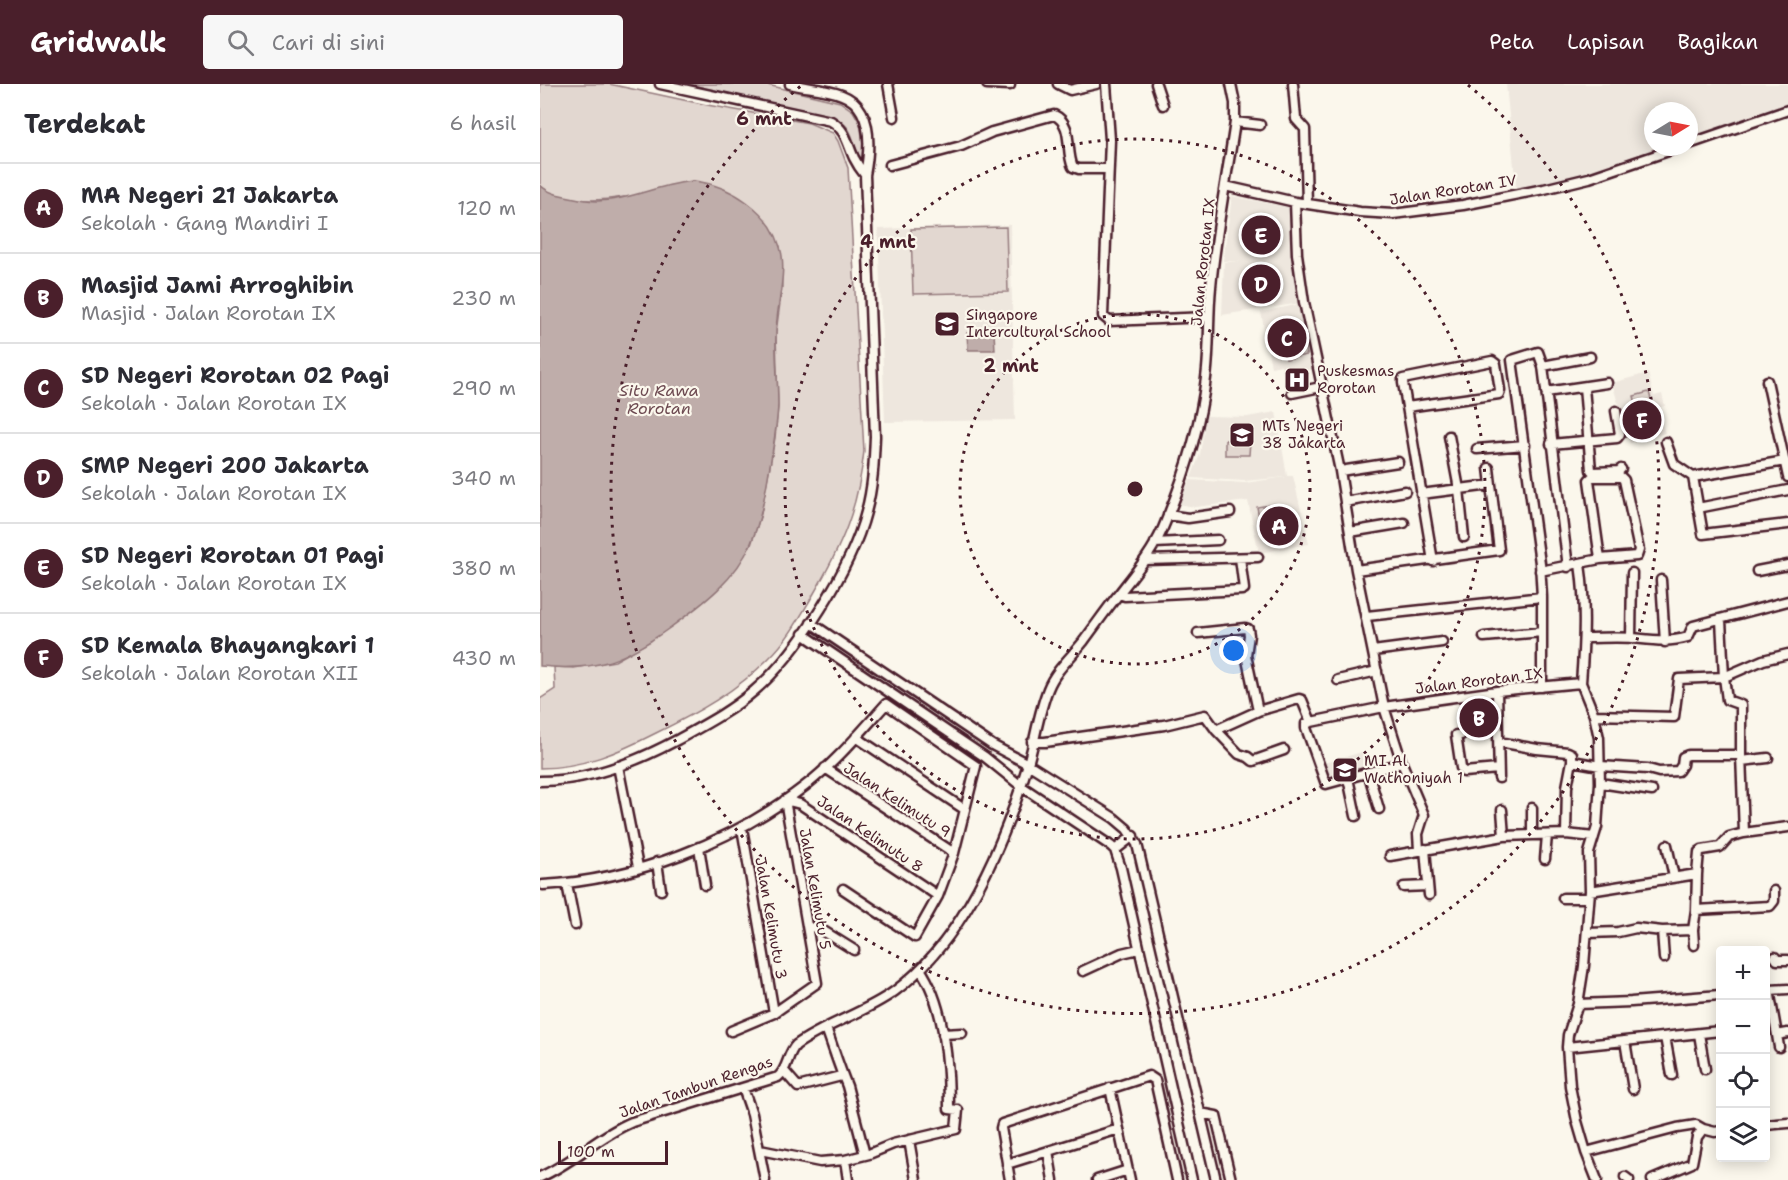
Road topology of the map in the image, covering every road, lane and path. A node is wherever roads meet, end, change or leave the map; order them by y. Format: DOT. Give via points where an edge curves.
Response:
graph roads {
  1 [pos="660,84"];
  2 [pos="790,84"];
  3 [pos="888,84"];
  4 [pos="987,84"];
  5 [pos="1058,84"];
  6 [pos="1096,84"];
  7 [pos="1106,84"];
  8 [pos="1156,84"];
  9 [pos="1231,84"];
  10 [pos="1293,84"];
  11 [pos="1011,85"];
  12 [pos="1163,105"];
  13 [pos="1788,110"];
  14 [pos="894,117"];
  15 [pos="1236,122"];
  16 [pos="1260,125"];
  17 [pos="1698,141"];
  18 [pos="1653,156"];
  19 [pos="890,165"];
  20 [pos="1108,169"];
  21 [pos="865,176"];
  22 [pos="1225,186"];
  23 [pos="1295,202"];
  24 [pos="1306,204"];
  25 [pos="1209,316"];
  26 [pos="1590,357"];
  27 [pos="1543,366"];
  28 [pos="1767,381"];
  29 [pos="1607,383"];
  30 [pos="1321,387"];
  31 [pos="1584,387"];
  32 [pos="1546,392"];
  33 [pos="1292,393"];
  34 [pos="1407,407"];
  35 [pos="1616,411"];
  36 [pos="1449,436"];
  37 [pos="1784,439"];
  38 [pos="1587,440"];
  39 [pos="1666,442"];
  40 [pos="1551,444"];
  41 [pos="1525,445"];
  42 [pos="1477,449"];
  43 [pos="1785,461"];
  44 [pos="1398,462"];
  45 [pos="1489,468"];
  46 [pos="1621,469"];
  47 [pos="1340,471"];
  48 [pos="1693,477"];
  49 [pos="1788,477"];
  50 [pos="1491,486"];
  51 [pos="1459,489"];
  52 [pos="1788,490"];
  53 [pos="1404,492"];
  54 [pos="1421,494"];
  55 [pos="1345,502"];
  56 [pos="1698,508"];
  57 [pos="1230,512"];
  58 [pos="1168,515"];
  59 [pos="1404,523"];
  60 [pos="1788,525"];
  61 [pos="1350,532"];
  62 [pos="1464,537"];
  63 [pos="1218,540"];
  64 [pos="1155,543"];
  65 [pos="1258,557"];
  66 [pos="1240,558"];
  67 [pos="1145,560"];
  68 [pos="1600,560"];
  69 [pos="1433,561"];
  70 [pos="1580,564"];
  71 [pos="1788,565"];
  72 [pos="1568,567"];
  73 [pos="1356,570"];
  74 [pos="1757,571"];
  75 [pos="1632,573"];
  76 [pos="1540,574"];
  77 [pos="1661,580"];
  78 [pos="1122,595"];
  79 [pos="1542,597"];
  80 [pos="1788,601"];
  81 [pos="1367,616"];
  82 [pos="1720,620"];
  83 [pos="811,622"];
  84 [pos="1542,632"];
  85 [pos="1198,633"];
  86 [pos="803,634"];
  87 [pos="1484,637"];
  88 [pos="1585,638"];
  89 [pos="1631,638"];
  90 [pos="1442,642"];
  91 [pos="1665,642"];
  92 [pos="1373,651"];
  93 [pos="1788,654"];
  94 [pos="1377,671"];
  95 [pos="1725,677"];
  96 [pos="1338,680"];
  97 [pos="1581,683"];
  98 [pos="1542,687"];
  99 [pos="1048,689"];
  100 [pos="1497,691"];
  101 [pos="1384,707"];
  102 [pos="1258,711"];
  103 [pos="1594,715"];
  104 [pos="1311,722"];
  105 [pos="1216,729"];
  106 [pos="1461,735"];
  107 [pos="856,737"];
  108 [pos="1038,742"];
  109 [pos="1499,742"];
  110 [pos="992,745"];
  111 [pos="1284,750"];
  112 [pos="986,757"];
  113 [pos="1741,758"];
  114 [pos="1768,758"];
  115 [pos="1572,761"];
  116 [pos="1402,763"];
  117 [pos="1028,764"];
  118 [pos="618,766"];
  119 [pos="1600,766"];
  120 [pos="825,768"];
  121 [pos="1368,772"];
  122 [pos="1348,778"];
  123 [pos="540,781"];
  124 [pos="1600,783"];
  125 [pos="1021,786"];
  126 [pos="1652,791"];
  127 [pos="785,800"];
  128 [pos="1532,808"];
  129 [pos="964,809"];
  130 [pos="1378,809"];
  131 [pos="1502,810"];
  132 [pos="1356,816"];
  133 [pos="1788,827"];
  134 [pos="742,828"];
  135 [pos="1744,833"];
  136 [pos="1566,834"];
  137 [pos="1532,835"];
  138 [pos="1547,835"];
  139 [pos="1133,836"];
  140 [pos="1504,836"];
  141 [pos="1594,837"];
  142 [pos="1667,844"];
  143 [pos="699,847"];
  144 [pos="1115,850"];
  145 [pos="1422,850"];
  146 [pos="954,853"];
  147 [pos="1390,856"];
  148 [pos="1545,859"];
  149 [pos="657,862"];
  150 [pos="638,867"];
  151 [pos="1697,874"];
  152 [pos="1674,877"];
  153 [pos="567,884"];
  154 [pos="543,885"];
  155 [pos="705,885"];
  156 [pos="1404,887"];
  157 [pos="843,889"];
  158 [pos="661,890"];
  159 [pos="1774,891"];
  160 [pos="1590,894"];
  161 [pos="938,896"];
  162 [pos="1563,898"];
  163 [pos="1696,910"];
  164 [pos="575,925"];
  165 [pos="808,928"];
  166 [pos="1693,930"];
  167 [pos="1662,931"];
  168 [pos="1588,933"];
  169 [pos="1694,945"];
  170 [pos="1139,949"];
  171 [pos="854,950"];
  172 [pos="1775,957"];
  173 [pos="1664,958"];
  174 [pos="1788,960"];
  175 [pos="1083,971"];
  176 [pos="922,972"];
  177 [pos="1788,989"];
  178 [pos="1770,991"];
  179 [pos="1716,995"];
  180 [pos="1769,1000"];
  181 [pos="1578,1004"];
  182 [pos="774,1013"];
  183 [pos="826,1028"];
  184 [pos="731,1031"];
  185 [pos="1716,1032"];
  186 [pos="962,1033"];
  187 [pos="943,1034"];
  188 [pos="1699,1034"];
  189 [pos="1788,1034"];
  190 [pos="1777,1035"];
  191 [pos="1665,1037"];
  192 [pos="1625,1041"];
  193 [pos="1567,1047"];
  194 [pos="1779,1047"];
  195 [pos="1705,1069"];
  196 [pos="784,1071"];
  197 [pos="1672,1075"];
  198 [pos="841,1076"];
  199 [pos="1110,1088"];
  200 [pos="1633,1089"];
  201 [pos="745,1094"];
  202 [pos="1200,1113"];
  203 [pos="1788,1123"];
  204 [pos="1770,1125"];
  205 [pos="1119,1129"];
  206 [pos="1703,1129"];
  207 [pos="1716,1132"];
  208 [pos="909,1140"];
  209 [pos="760,1150"];
  210 [pos="1048,1151"];
  211 [pos="1586,1152"];
  212 [pos="865,1155"];
  213 [pos="845,1160"];
  214 [pos="1007,1164"];
  215 [pos="1128,1170"];
  216 [pos="540,1177"];
  217 [pos="765,1180"];
  218 [pos="848,1180"];
  219 [pos="916,1180"];
  220 [pos="1010,1180"];
  221 [pos="1053,1180"];
  222 [pos="1096,1180"];
  223 [pos="1131,1180"];
  224 [pos="1178,1180"];
  225 [pos="1192,1180"];
  226 [pos="1216,1180"];
  227 [pos="1231,1180"];
  228 [pos="1597,1180"];
  229 [pos="1652,1180"];
  1 -- 21 [label="street" via="831,121 845,134"];
  2 -- 21 [label="street" via="843,96 856,105 867,128"];
  3 -- 14 [label="street"];
  4 -- 11 [label="street"];
  5 -- 6 [label="street" via="1074,90"];
  7 -- 20 [label="street"];
  8 -- 12 [label="street"];
  9 -- 15 [label="street, Jalan Rorotan IX"];
  10 -- 24 [label="street" via="1296,119 1305,129"];
  13 -- 17 [label="street"];
  15 -- 16 [label="street"];
  15 -- 22 [label="street, Jalan Rorotan IX"];
  18 -- 24 [label="street, Jalan Rorotan IV" via="1578,181 1415,212 1374,214"];
  19 -- 20 [label="street" via="1054,116 1065,124 1073,167"];
  20 -- 25 [label="street" via="1103,316 1109,321"];
  21 -- 83 [label="street" via="874,471 866,513 852,553"];
  22 -- 23 [label="street, Jalan Rorotan IV"];
  22 -- 25 [label="street, Jalan Rorotan IX"];
  23 -- 24 [label="street, Jalan Rorotan IV"];
  23 -- 30 [label="street" via="1298,264"];
  25 -- 58 [label="street, Jalan Rorotan IX" via="1201,410"];
  26 -- 27 [label="street"];
  27 -- 32 [label="street"];
  27 -- 41 [label="street" via="1538,352 1512,360"];
  28 -- 37 [label="street"];
  29 -- 31 [label="street"];
  30 -- 33 [label="street"];
  30 -- 47 [label="street"];
  31 -- 32 [label="street"];
  31 -- 38 [label="street"];
  32 -- 40 [label="street"];
  34 -- 34 [label="street" via="1498,394 1496,364 1492,361 1404,378"];
  34 -- 54 [label="street"];
  35 -- 38 [label="street" via="1619,436"];
  36 -- 51 [label="street"];
  37 -- 43 [label="street"];
  38 -- 40 [label="street"];
  38 -- 46 [label="street" via="1592,471"];
  39 -- 48 [label="street" via="1674,464"];
  40 -- 72 [label="street"];
  41 -- 42 [label="street"];
  41 -- 76 [label="street"];
  43 -- 48 [label="street"];
  43 -- 49 [label="street"];
  44 -- 47 [label="street"];
  45 -- 50 [label="street"];
  47 -- 55 [label="street"];
  48 -- 56 [label="street"];
  50 -- 51 [label="street"];
  50 -- 69 [label="street" via="1500,549"];
  51 -- 54 [label="street"];
  51 -- 62 [label="street"];
  52 -- 56 [label="street"];
  53 -- 55 [label="street"];
  54 -- 69 [label="street"];
  55 -- 61 [label="street"];
  56 -- 60 [label="street" via="1703,534 1707,535"];
  57 -- 58 [label="street" via="1188,518"];
  58 -- 64 [label="street, Jalan Rorotan IX"];
  59 -- 61 [label="street"];
  61 -- 73 [label="street"];
  63 -- 64 [label="street"];
  64 -- 67 [label="street, Jalan Rorotan IX"];
  65 -- 66 [label="street"];
  66 -- 67 [label="street"];
  66 -- 78 [label="street" via="1242,590"];
  67 -- 78 [label="street, Jalan Rorotan IX"];
  68 -- 68 [label="street" via="1589,480 1623,478 1637,556"];
  68 -- 70 [label="street"];
  69 -- 73 [label="street"];
  70 -- 72 [label="street"];
  70 -- 88 [label="street"];
  71 -- 74 [label="street"];
  72 -- 76 [label="street"];
  73 -- 81 [label="street"];
  75 -- 89 [label="street"];
  76 -- 79 [label="street"];
  77 -- 91 [label="street"];
  78 -- 99 [label="street, Jalan Rorotan IX"];
  79 -- 81 [label="street"];
  79 -- 84 [label="street"];
  80 -- 82 [label="street"];
  81 -- 92 [label="street"];
  82 -- 91 [label="street" via="1693,626 1688,637"];
  82 -- 95 [label="street"];
  83 -- 86 [label="street"];
  83 -- 110 [label="street"];
  84 -- 87 [label="street"];
  84 -- 98 [label="street"];
  85 -- 102 [label="street" via="1248,629 1246,656"];
  86 -- 112 [label="street"];
  86 -- 118 [label="street" via="754,691 705,725 653,753"];
  88 -- 89 [label="street"];
  88 -- 97 [label="street"];
  89 -- 91 [label="street"];
  90 -- 92 [label="street"];
  92 -- 94 [label="street"];
  93 -- 95 [label="street"];
  94 -- 96 [label="street"];
  94 -- 101 [label="street"];
  95 -- 103 [label="street" via="1679,679 1674,717"];
  95 -- 113 [label="street" via="1727,700 1741,704"];
  97 -- 98 [label="street, Jalan Rorotan IX"];
  97 -- 103 [label="street"];
  98 -- 100 [label="street, Jalan Rorotan IX"];
  99 -- 108 [label="street, Jalan Tambun Rengas"];
  100 -- 101 [label="street, Jalan Rorotan IX"];
  100 -- 109 [label="street"];
  101 -- 104 [label="street, Jalan Rorotan IX"];
  101 -- 116 [label="street"];
  102 -- 104 [label="street" via="1299,699"];
  102 -- 105 [label="street"];
  103 -- 119 [label="street"];
  104 -- 122 [label="street" via="1306,728 1324,782"];
  105 -- 108 [label="street" via="1205,715 1164,725"];
  105 -- 111 [label="street" via="1239,754 1253,761"];
  106 -- 109 [label="street" via="1456,735 1464,772 1498,773"];
  107 -- 120 [label="street"];
  107 -- 129 [label="street"];
  107 -- 129 [label="street" via="886,704 976,766"];
  108 -- 117 [label="street, Jalan Tambun Rengas"];
  109 -- 115 [label="street" via="1568,752"];
  110 -- 112 [label="street"];
  110 -- 117 [label="street"];
  112 -- 125 [label="street"];
  113 -- 114 [label="street"];
  113 -- 119 [label="street" via="1688,755 1683,757 1678,771 1664,772"];
  113 -- 135 [label="street"];
  115 -- 119 [label="street"];
  115 -- 136 [label="street"];
  116 -- 121 [label="street"];
  116 -- 145 [label="street" via="1424,815 1419,834"];
  117 -- 125 [label="street, Jalan Tambun Rengas"];
  117 -- 139 [label="street" via="1114,818"];
  118 -- 123 [label="street" via="561,781"];
  118 -- 150 [label="street"];
  119 -- 124 [label="street"];
  120 -- 134 [label="street"];
  120 -- 146 [label="street, Jalan Kelimutu 9"];
  121 -- 122 [label="street"];
  121 -- 130 [label="street"];
  122 -- 132 [label="street"];
  124 -- 126 [label="street"];
  124 -- 141 [label="street"];
  125 -- 144 [label="street"];
  125 -- 176 [label="street, Jalan Tambun Rengas" via="979,887"];
  127 -- 161 [label="street, Jalan Kelimutu 8" via="800,804"];
  127 -- 165 [label="street, Jalan Kelimutu 5"];
  128 -- 137 [label="street"];
  129 -- 146 [label="street"];
  131 -- 140 [label="street"];
  133 -- 135 [label="street"];
  134 -- 143 [label="street"];
  134 -- 182 [label="street, Jalan Kelimutu 3"];
  135 -- 151 [label="street" via="1729,837 1719,847 1700,851"];
  136 -- 138 [label="street"];
  136 -- 141 [label="street"];
  137 -- 138 [label="street"];
  137 -- 140 [label="street"];
  138 -- 148 [label="street"];
  139 -- 144 [label="street"];
  139 -- 202 [label="street"];
  140 -- 145 [label="street"];
  141 -- 160 [label="street" via="1589,853"];
  142 -- 152 [label="street"];
  143 -- 149 [label="street"];
  143 -- 155 [label="street"];
  144 -- 170 [label="street"];
  145 -- 147 [label="street"];
  145 -- 156 [label="street" via="1429,890"];
  146 -- 161 [label="street"];
  149 -- 150 [label="street"];
  149 -- 158 [label="street"];
  150 -- 153 [label="street"];
  151 -- 152 [label="street"];
  151 -- 163 [label="street"];
  152 -- 160 [label="street"];
  153 -- 154 [label="street"];
  153 -- 164 [label="street"];
  157 -- 161 [label="street" via="915,937"];
  159 -- 163 [label="street" via="1770,906"];
  160 -- 162 [label="street"];
  160 -- 168 [label="street"];
  163 -- 166 [label="street"];
  165 -- 171 [label="street" via="817,927"];
  165 -- 182 [label="street, Jalan Kelimutu 5" via="817,983"];
  166 -- 167 [label="street"];
  166 -- 169 [label="street"];
  167 -- 168 [label="street" via="1636,928"];
  167 -- 173 [label="street"];
  168 -- 181 [label="street"];
  170 -- 175 [label="street"];
  170 -- 225 [label="street"];
  172 -- 174 [label="street"];
  176 -- 183 [label="street, Jalan Tambun Rengas" via="881,1000"];
  176 -- 187 [label="street" via="932,987"];
  177 -- 178 [label="street"];
  179 -- 181 [label="street"];
  180 -- 190 [label="street"];
  181 -- 193 [label="street"];
  182 -- 184 [label="street"];
  183 -- 196 [label="street, Jalan Tambun Rengas" via="794,1047"];
  183 -- 198 [label="street"];
  185 -- 188 [label="street"];
  186 -- 187 [label="street"];
  187 -- 208 [label="street" via="949,1109 958,1109 956,1129"];
  188 -- 191 [label="street"];
  188 -- 195 [label="street"];
  189 -- 190 [label="street"];
  190 -- 194 [label="street"];
  191 -- 192 [label="street"];
  191 -- 197 [label="street"];
  192 -- 193 [label="street"];
  192 -- 200 [label="street"];
  193 -- 211 [label="street" via="1570,1086"];
  196 -- 198 [label="street" via="798,1088"];
  196 -- 201 [label="street, Jalan Tambun Rengas"];
  198 -- 212 [label="street"];
  199 -- 205 [label="street"];
  199 -- 214 [label="street" via="1002,1125"];
  199 -- 224 [label="street" via="1149,1076 1155,1080"];
  201 -- 209 [label="street"];
  201 -- 216 [label="street, Jalan Tambun Rengas" via="612,1130"];
  202 -- 226 [label="street"];
  202 -- 227 [label="street" via="1216,1116"];
  203 -- 204 [label="street"];
  205 -- 210 [label="street"];
  205 -- 215 [label="street"];
  206 -- 207 [label="street"];
  206 -- 211 [label="street" via="1696,1125 1677,1128"];
  206 -- 229 [label="street" via="1697,1137 1692,1163"];
  208 -- 212 [label="street"];
  208 -- 219 [label="street"];
  209 -- 213 [label="street" via="820,1162"];
  209 -- 217 [label="street"];
  210 -- 214 [label="street"];
  210 -- 221 [label="street"];
  211 -- 228 [label="street"];
  212 -- 213 [label="street"];
  213 -- 218 [label="street"];
  214 -- 220 [label="street"];
  215 -- 222 [label="street"];
  215 -- 223 [label="street"];
}
